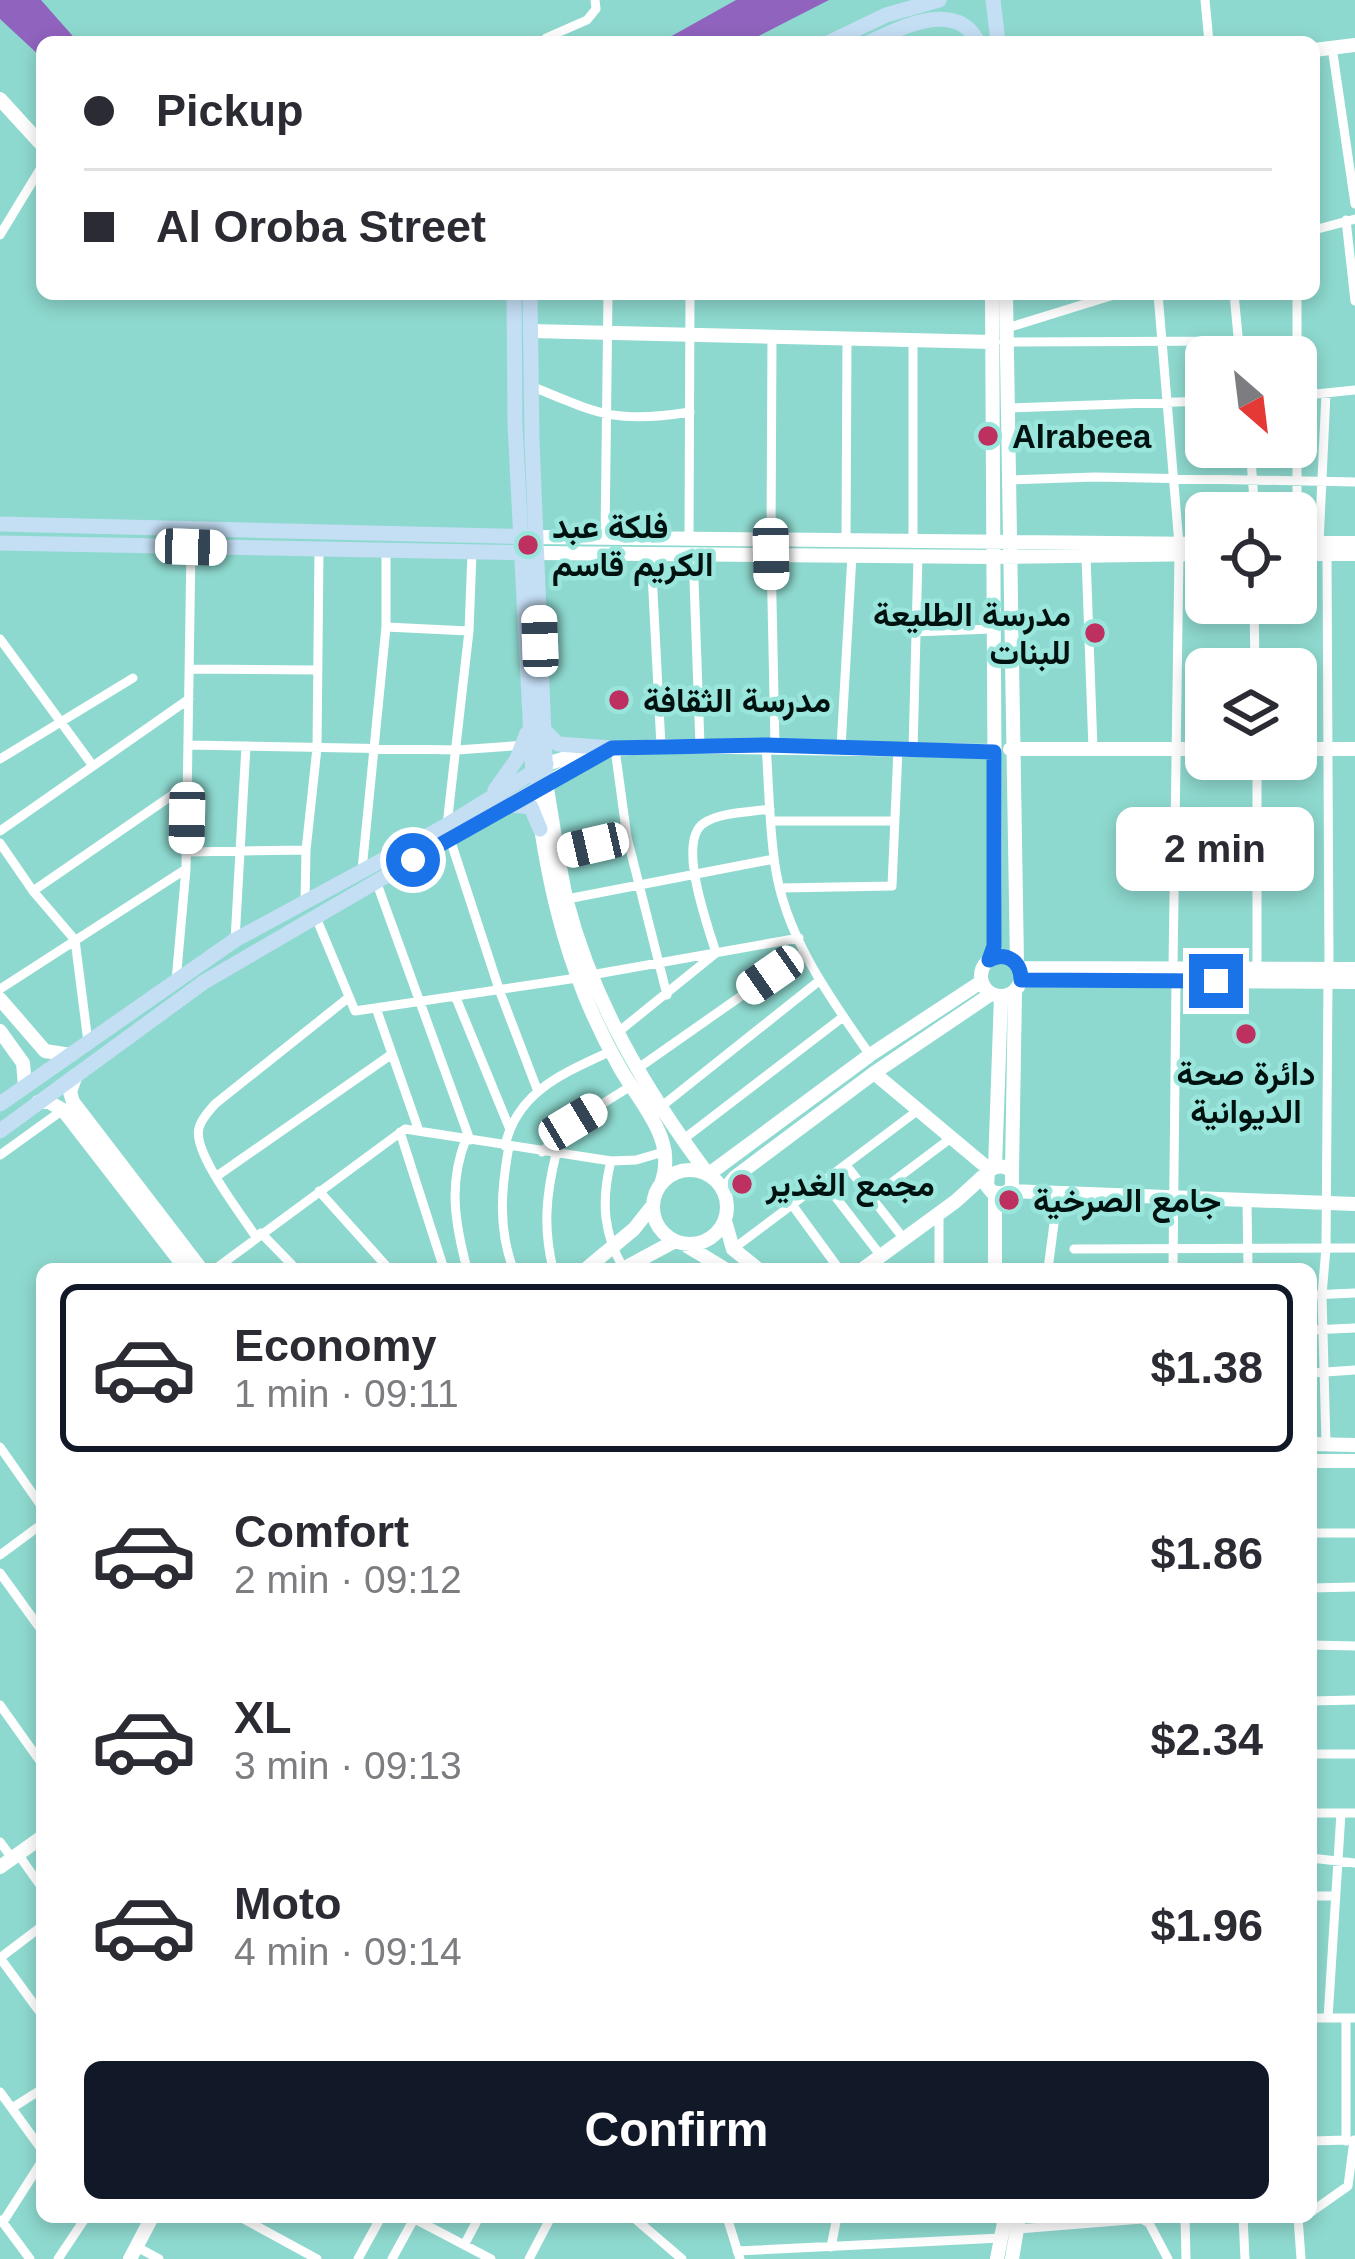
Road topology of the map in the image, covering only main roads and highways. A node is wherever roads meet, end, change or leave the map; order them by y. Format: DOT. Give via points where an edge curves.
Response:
graph roads {
  1 [pos="939,0"];
  2 [pos="993,0"];
  3 [pos="843,36"];
  4 [pos="883,36"];
  5 [pos="975,36"];
  6 [pos="997,36"];
  7 [pos="514,300"];
  8 [pos="530,300"];
  9 [pos="0,524"];
  10 [pos="0,544"];
  11 [pos="529,545"];
  12 [pos="537,724"];
  13 [pos="527,745"];
  14 [pos="613,748"];
  15 [pos="540,777"];
  16 [pos="479,806"];
  17 [pos="503,808"];
  18 [pos="540,829"];
  19 [pos="448,832"];
  20 [pos="310,909"];
  21 [pos="91,1040"];
  22 [pos="106,1053"];
  23 [pos="3,1101"];
  24 [pos="21,1115"];
  25 [pos="0,1131"];
  1 -- 3 [label="main road"];
  2 -- 6 [label="main road"];
  4 -- 5 [label="main road" via="938,17 962,22"];
  7 -- 11 [label="main road"];
  8 -- 11 [label="main road"];
  9 -- 11 [label="main road"];
  10 -- 11 [label="main road" via="472,552"];
  11 -- 12 [label="main road"];
  12 -- 13 [label="main road"];
  12 -- 14 [label="main road" via="558,744"];
  12 -- 15 [label="main road"];
  13 -- 15 [label="main road"];
  13 -- 16 [label="main road"];
  15 -- 16 [label="main road"];
  15 -- 17 [label="main road"];
  16 -- 19 [label="main road"];
  17 -- 18 [label="main road" via="531,807"];
  17 -- 19 [label="main road"];
  19 -- 20 [label="main road" via="376,881"];
  19 -- 20 [label="main road" via="362,870"];
  20 -- 21 [label="main road" via="236,940"];
  20 -- 22 [label="main road"];
  21 -- 22 [label="main road" via="106,1041"];
  21 -- 23 [label="main road"];
  22 -- 24 [label="main road"];
  23 -- 24 [label="main road" via="7,1112"];
  24 -- 25 [label="main road"];
}
